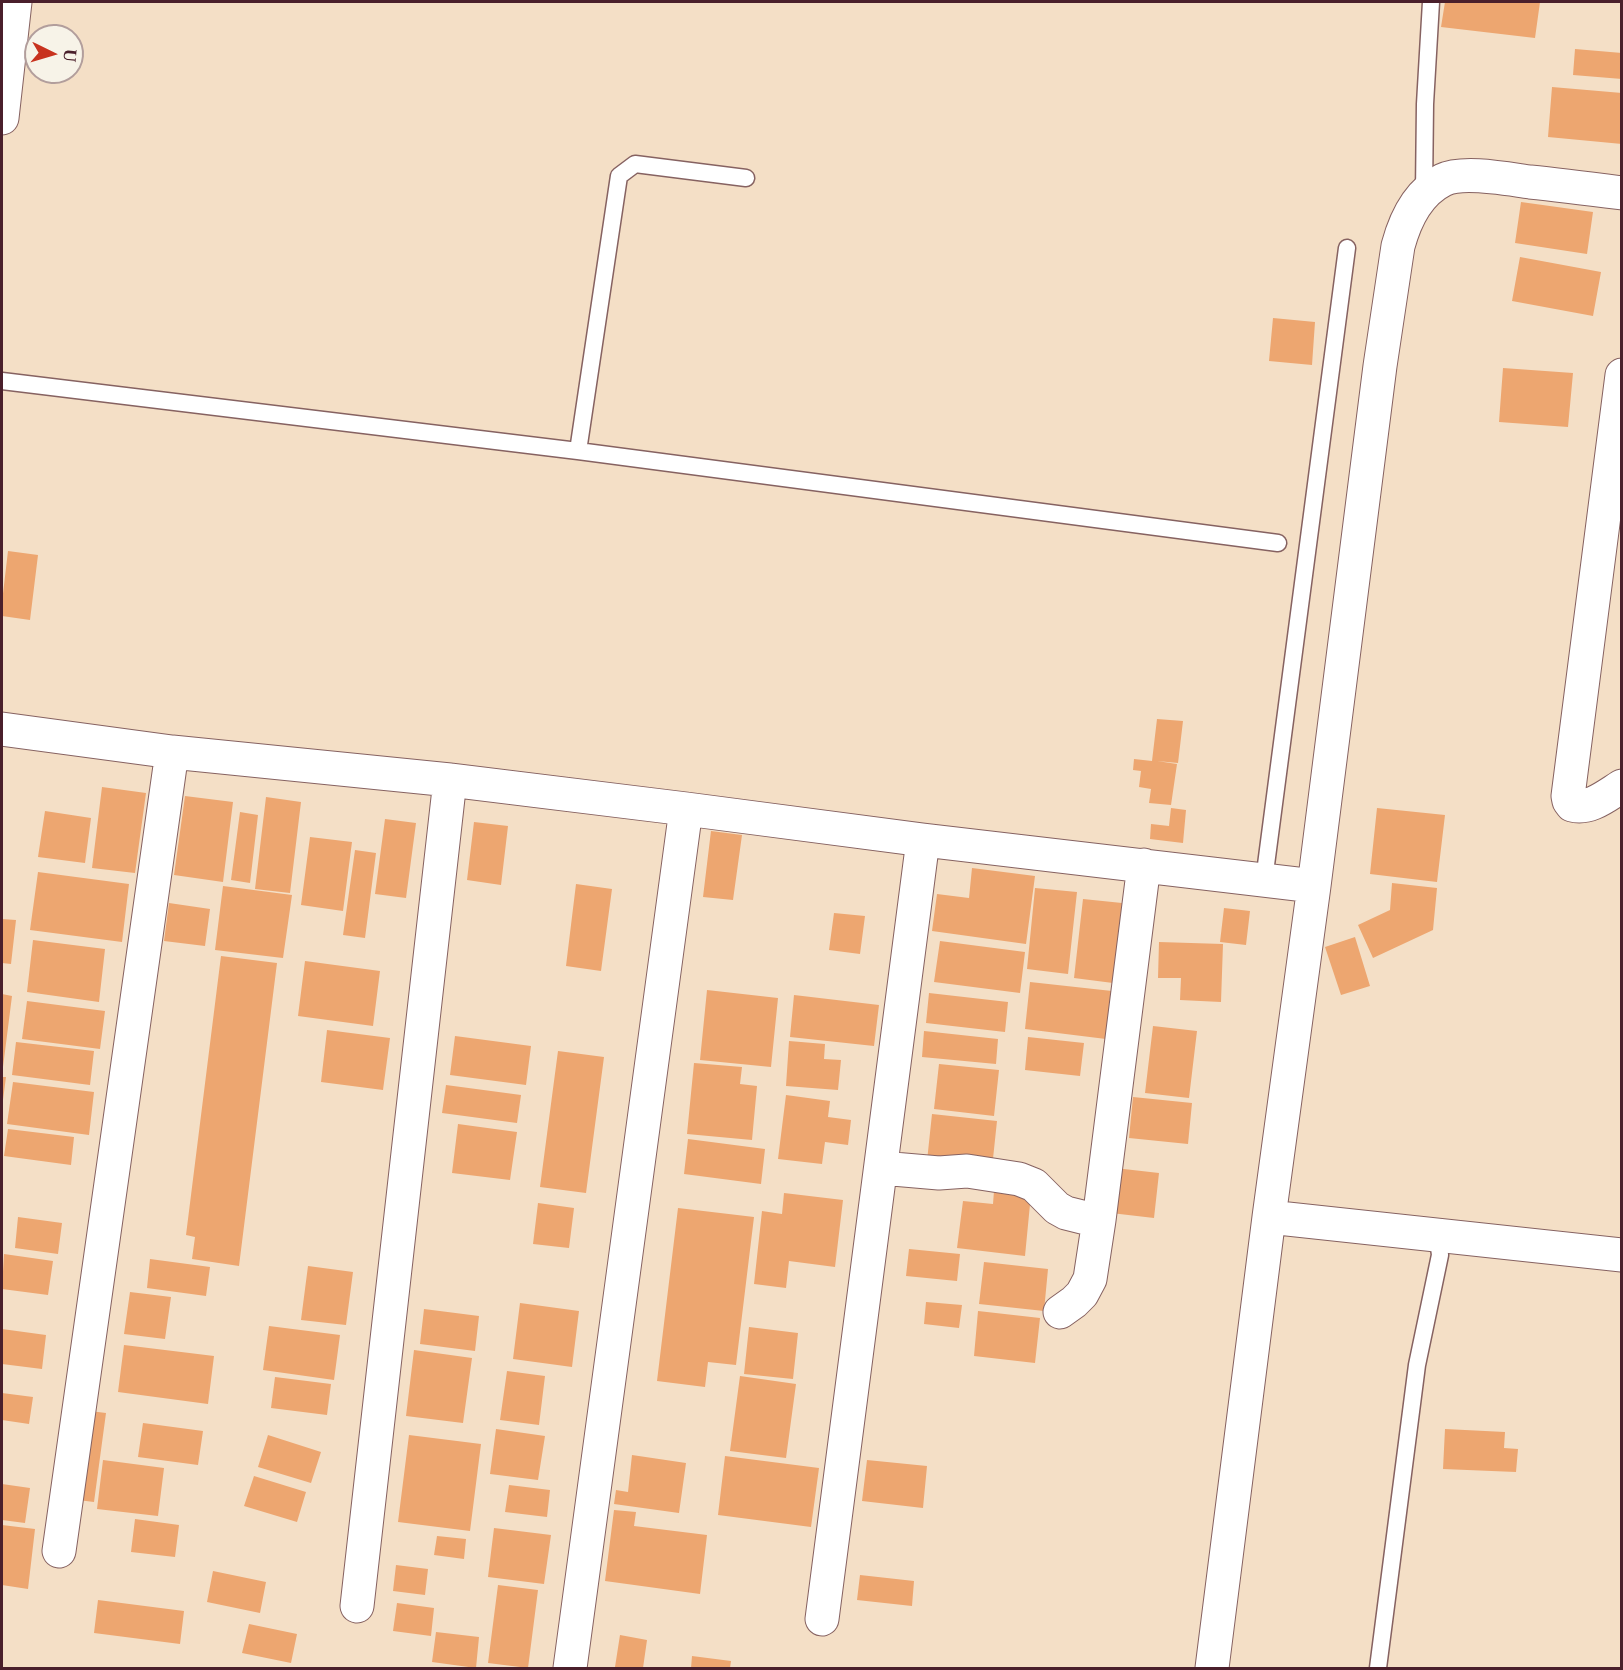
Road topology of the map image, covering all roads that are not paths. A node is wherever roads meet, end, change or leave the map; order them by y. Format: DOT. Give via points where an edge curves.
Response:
graph roads {
  1 [pos="15,2"];
  2 [pos="1431,2"];
  3 [pos="2,118"];
  4 [pos="746,178"];
  5 [pos="1622,193"];
  6 [pos="1424,195"];
  7 [pos="1347,248"];
  8 [pos="1622,375"];
  9 [pos="2,381"];
  10 [pos="578,451"];
  11 [pos="1278,543"];
  12 [pos="2,729"];
  13 [pos="172,752"];
  14 [pos="450,780"];
  15 [pos="1622,786"];
  16 [pos="686,808"];
  17 [pos="923,840"];
  18 [pos="1143,865"];
  19 [pos="1264,880"];
  20 [pos="1314,886"];
  21 [pos="881,1168"];
  22 [pos="1269,1217"];
  23 [pos="1099,1220"];
  24 [pos="1434,1235"];
  25 [pos="1622,1256"];
  26 [pos="1060,1312"];
  27 [pos="60,1551"];
  28 [pos="357,1606"];
  29 [pos="822,1619"];
  30 [pos="570,1668"];
  31 [pos="1212,1668"];
  32 [pos="1378,1668"];
  1 -- 3 [label="street"];
  2 -- 6 [label="lane"];
  4 -- 10 [label="lane" via="635,164 619,176"];
  5 -- 6 [label="street" via="1456,176 1445,179"];
  6 -- 20 [label="street" via="1408,217 1398,246"];
  7 -- 19 [label="lane"];
  8 -- 15 [label="street" via="1569,801 1583,807"];
  9 -- 10 [label="lane"];
  10 -- 11 [label="lane"];
  12 -- 13 [label="street"];
  13 -- 14 [label="street"];
  13 -- 27 [label="street"];
  14 -- 16 [label="street"];
  14 -- 28 [label="street"];
  16 -- 17 [label="street"];
  16 -- 30 [label="street"];
  17 -- 18 [label="street"];
  17 -- 21 [label="street"];
  18 -- 19 [label="street"];
  18 -- 23 [label="street"];
  19 -- 20 [label="street"];
  20 -- 22 [label="street"];
  21 -- 23 [label="street" via="1019,1179 1034,1185 1066,1214"];
  21 -- 29 [label="street"];
  22 -- 24 [label="street"];
  22 -- 31 [label="street"];
  23 -- 26 [label="street" via="1090,1279 1082,1294"];
  24 -- 25 [label="street"];
  24 -- 32 [label="lane" via="1440,1255 1417,1365"];
}
